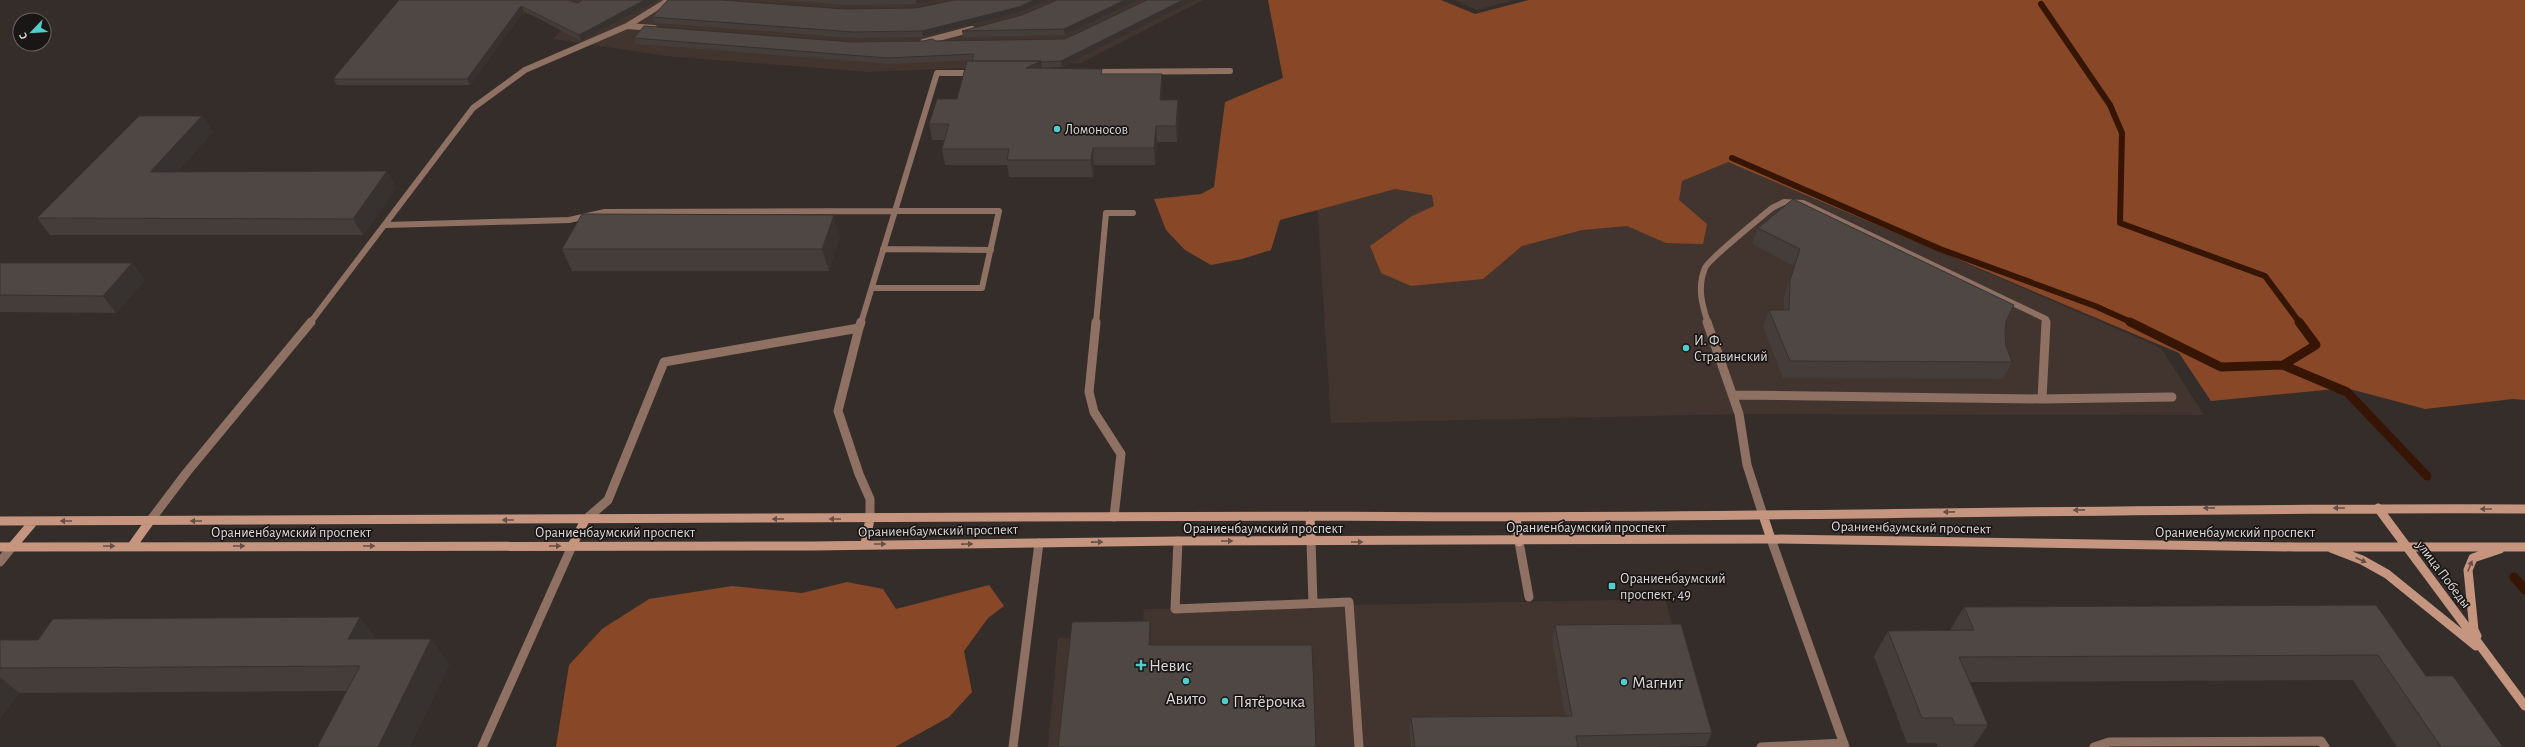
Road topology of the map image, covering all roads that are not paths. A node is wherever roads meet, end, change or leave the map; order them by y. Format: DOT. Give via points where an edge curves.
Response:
graph roads {
  1 [pos="669,0"];
  2 [pos="627,26"];
  3 [pos="976,28"];
  4 [pos="665,29"];
  5 [pos="955,41"];
  6 [pos="916,42"];
  7 [pos="924,42"];
  8 [pos="1230,71"];
  9 [pos="1085,72"];
  10 [pos="984,73"];
  11 [pos="895,211"];
  12 [pos="1134,213"];
  13 [pos="386,225"];
  14 [pos="884,249"];
  15 [pos="991,250"];
  16 [pos="872,288"];
  17 [pos="859,328"];
  18 [pos="1732,395"];
  19 [pos="2172,397"];
  20 [pos="2042,399"];
  21 [pos="2378,508"];
  22 [pos="2525,509"];
  23 [pos="1763,515"];
  24 [pos="1114,516"];
  25 [pos="1310,516"];
  26 [pos="1516,518"];
  27 [pos="870,519"];
  28 [pos="0,520"];
  29 [pos="34,520"];
  30 [pos="585,520"];
  31 [pos="150,521"];
  32 [pos="1771,539"];
  33 [pos="1178,542"];
  34 [pos="1311,542"];
  35 [pos="1519,542"];
  36 [pos="1039,543"];
  37 [pos="865,544"];
  38 [pos="2406,545"];
  39 [pos="132,546"];
  40 [pos="572,546"];
  41 [pos="2325,546"];
  42 [pos="0,547"];
  43 [pos="12,547"];
  44 [pos="2506,547"];
  45 [pos="2525,547"];
  46 [pos="0,562"];
  47 [pos="1529,597"];
  48 [pos="1313,603"];
  49 [pos="2488,656"];
  50 [pos="2525,706"];
  51 [pos="1845,745"];
  52 [pos="482,747"];
  53 [pos="1013,747"];
  54 [pos="1359,747"];
  55 [pos="1761,747"];
  56 [pos="2094,747"];
  57 [pos="2325,747"];
  1 -- 2 [label="lane"];
  2 -- 4 [label="lane"];
  2 -- 13 [label="lane" via="525,70 473,108"];
  3 -- 7 [label="lane"];
  5 -- 7 [label="lane"];
  6 -- 7 [label="lane"];
  8 -- 9 [label="lane"];
  10 -- 11 [label="lane" via="937,73"];
  11 -- 13 [label="lane" via="605,212 569,220"];
  11 -- 14 [label="lane"];
  11 -- 15 [label="lane" via="999,211"];
  12 -- 24 [label="lane" via="1106,213 1089,392 1094,412 1121,454"];
  13 -- 31 [label="lane" via="285,355 187,472"];
  14 -- 15 [label="lane"];
  14 -- 16 [label="lane"];
  15 -- 16 [label="lane" via="982,288"];
  16 -- 17 [label="lane"];
  17 -- 27 [label="lane" via="838,411 870,499"];
  17 -- 30 [label="lane" via="664,362 608,500"];
  18 -- 20 [label="lane"];
  18 -- 20 [label="lane" via="1701,301 1700,288 1705,267 1772,208 1784,202 1804,203 2046,319"];
  18 -- 23 [label="lane" via="1739,414 1747,465"];
  19 -- 20 [label="lane"];
  22 -- 21 [label="main road, Ораниенбаумский проспект, one-way"];
  21 -- 23 [label="main road, Ораниенбаумский проспект, one-way"];
  21 -- 38 [label="main road, улица Победы"];
  23 -- 26 [label="main road, Ораниенбаумский проспект"];
  23 -- 32 [label="main road"];
  24 -- 25 [label="main road, Ораниенбаумский проспект"];
  24 -- 27 [label="main road, Ораниенбаумский проспект"];
  25 -- 26 [label="main road, Ораниенбаумский проспект"];
  25 -- 34 [label="main road"];
  26 -- 35 [label="main road"];
  27 -- 30 [label="main road, Ораниенбаумский проспект, one-way"];
  27 -- 37 [label="main road"];
  28 -- 29 [label="main road, Ораниенбаумский проспект"];
  31 -- 29 [label="main road, Ораниенбаумский проспект, one-way"];
  29 -- 43 [label="main road"];
  30 -- 31 [label="main road, Ораниенбаумский проспект, one-way"];
  30 -- 40 [label="main road"];
  31 -- 39 [label="main road"];
  32 -- 35 [label="main road, Ораниенбаумский проспект"];
  32 -- 41 [label="main road, Ораниенбаумский проспект"];
  32 -- 51 [label="lane"];
  33 -- 34 [label="main road, Ораниенбаумский проспект, one-way"];
  36 -- 33 [label="main road, Ораниенбаумский проспект, one-way"];
  33 -- 48 [label="lane" via="1175,609"];
  34 -- 35 [label="main road, Ораниенбаумский проспект, one-way"];
  34 -- 48 [label="lane"];
  35 -- 47 [label="lane"];
  37 -- 36 [label="main road, Ораниенбаумский проспект, one-way"];
  36 -- 53 [label="lane"];
  37 -- 40 [label="main road, Ораниенбаумский проспект"];
  38 -- 41 [label="main road, Ораниенбаумский проспект"];
  38 -- 44 [label="main road, Ораниенбаумский проспект"];
  38 -- 49 [label="main road, улица Победы"];
  39 -- 40 [label="main road, Ораниенбаумский проспект, one-way"];
  43 -- 39 [label="main road, Ораниенбаумский проспект, one-way"];
  40 -- 52 [label="lane"];
  41 -- 49 [label="main road, one-way" via="2362,560 2387,574"];
  42 -- 43 [label="main road, Ораниенбаумский проспект"];
  43 -- 46 [label="lane"];
  44 -- 45 [label="main road, Ораниенбаумский проспект"];
  49 -- 44 [label="main road, one-way" via="2474,630 2468,570 2474,558"];
  48 -- 54 [label="lane" via="1348,602"];
  49 -- 50 [label="main road"];
  51 -- 55 [label="lane"];
  56 -- 57 [label="lane" via="2109,742 2321,740"];
}
